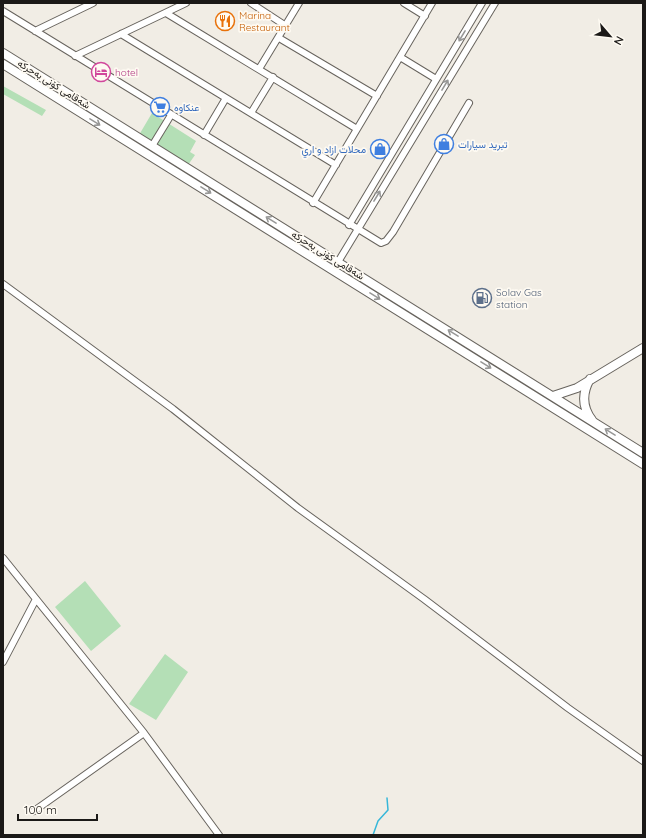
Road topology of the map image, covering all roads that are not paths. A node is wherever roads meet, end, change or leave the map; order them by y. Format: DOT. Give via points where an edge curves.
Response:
graph roads {
  1 [pos="93,3"];
  2 [pos="186,3"];
  3 [pos="251,3"];
  4 [pos="299,3"];
  5 [pos="404,3"];
  6 [pos="432,3"];
  7 [pos="482,3"];
  8 [pos="495,3"];
  9 [pos="3,11"];
  10 [pos="166,13"];
  11 [pos="425,16"];
  12 [pos="286,26"];
  13 [pos="35,31"];
  14 [pos="121,34"];
  15 [pos="279,38"];
  16 [pos="3,53"];
  17 [pos="76,56"];
  18 [pos="400,57"];
  19 [pos="3,64"];
  20 [pos="259,69"];
  21 [pos="273,77"];
  22 [pos="436,79"];
  23 [pos="376,96"];
  24 [pos="226,98"];
  25 [pos="469,103"];
  26 [pos="251,114"];
  27 [pos="171,115"];
  28 [pos="357,129"];
  29 [pos="204,135"];
  30 [pos="152,146"];
  31 [pos="336,165"];
  32 [pos="313,203"];
  33 [pos="349,225"];
  34 [pos="357,230"];
  35 [pos="338,262"];
  36 [pos="3,284"];
  37 [pos="643,348"];
  38 [pos="591,378"];
  39 [pos="553,396"];
  40 [pos="595,423"];
  41 [pos="643,453"];
  42 [pos="643,464"];
  43 [pos="3,558"];
  44 [pos="36,599"];
  45 [pos="3,662"];
  46 [pos="144,733"];
  47 [pos="643,761"];
  48 [pos="34,810"];
  49 [pos="219,835"];
  1 -- 13 [label="street"];
  2 -- 10 [label="street"];
  3 -- 12 [label="street"];
  4 -- 12 [label="street"];
  5 -- 11 [label="street"];
  6 -- 11 [label="street"];
  7 -- 22 [label="street, one-way"];
  34 -- 8 [label="street, one-way"];
  9 -- 13 [label="street"];
  10 -- 14 [label="street"];
  10 -- 20 [label="street"];
  11 -- 18 [label="street"];
  12 -- 15 [label="street"];
  13 -- 17 [label="street"];
  14 -- 17 [label="street"];
  14 -- 24 [label="street"];
  15 -- 20 [label="street"];
  15 -- 23 [label="street"];
  16 -- 30 [label="street, شەقامی کۆنی بەحرکە"];
  17 -- 27 [label="street"];
  18 -- 22 [label="street"];
  18 -- 23 [label="street"];
  19 -- 42 [label="street, شەقامی کۆنی بەحرکە, one-way"];
  20 -- 21 [label="street"];
  21 -- 26 [label="street"];
  21 -- 28 [label="street"];
  22 -- 33 [label="street"];
  23 -- 28 [label="street"];
  24 -- 26 [label="street"];
  24 -- 29 [label="street"];
  25 -- 34 [label="street" via="389,238 381,243"];
  26 -- 31 [label="street"];
  27 -- 29 [label="street"];
  27 -- 30 [label="street"];
  28 -- 31 [label="street"];
  29 -- 32 [label="street"];
  35 -- 30 [label="street, شەقامی کۆنی بەحرکە, one-way"];
  31 -- 32 [label="street"];
  32 -- 33 [label="street"];
  33 -- 34 [label="street"];
  34 -- 35 [label="street"];
  39 -- 35 [label="street, شەقامی کۆنی بەحرکە, one-way"];
  36 -- 47 [label="street" via="160,400 298,508"];
  37 -- 38 [label="street"];
  38 -- 39 [label="street" via="577,388"];
  38 -- 40 [label="street" via="585,389 584,401 587,413"];
  39 -- 40 [label="street, شەقامی کۆنی بەحرکە"];
  41 -- 40 [label="street, شەقامی کۆنی بەحرکە, one-way"];
  43 -- 44 [label="street"];
  44 -- 45 [label="street"];
  44 -- 46 [label="street"];
  46 -- 48 [label="street"];
  46 -- 49 [label="street"];
}
